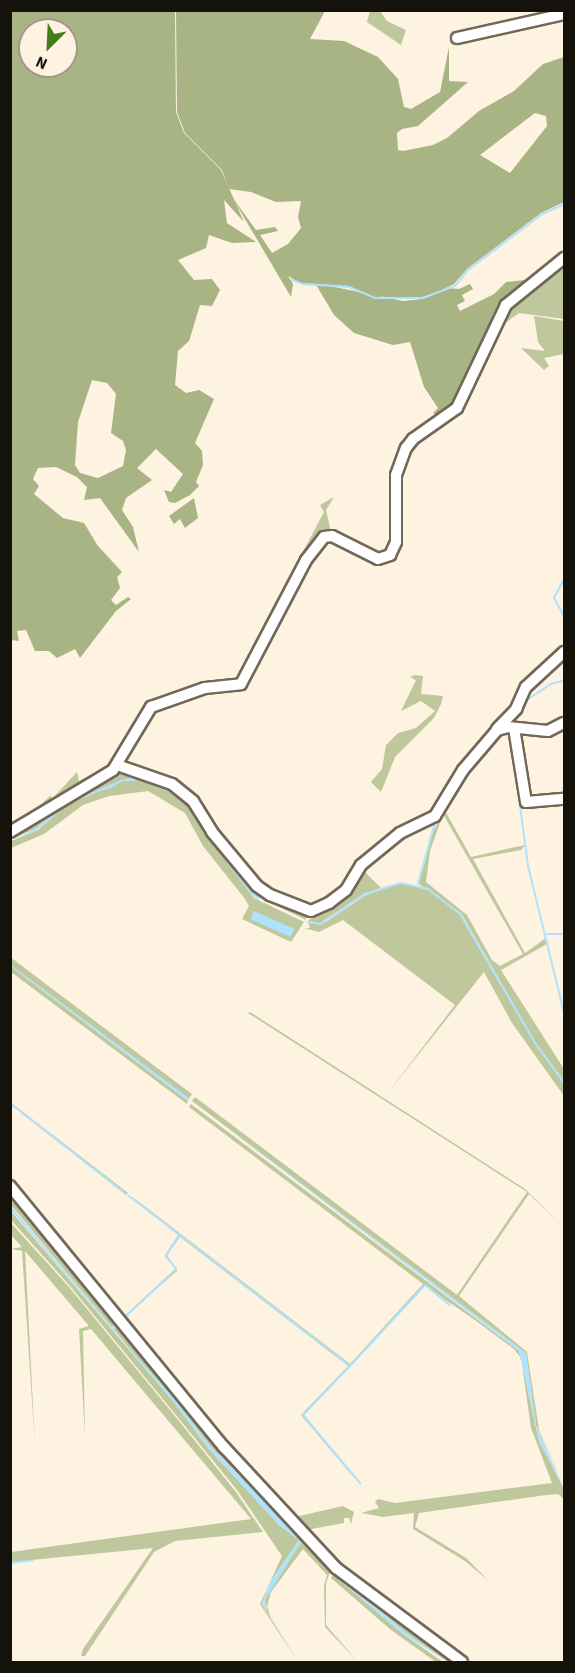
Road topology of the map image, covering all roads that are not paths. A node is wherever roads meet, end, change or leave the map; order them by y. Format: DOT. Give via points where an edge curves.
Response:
graph roads {
  1 [pos="564,14"];
  2 [pos="457,38"];
  3 [pos="564,258"];
  4 [pos="564,652"];
  5 [pos="564,723"];
  6 [pos="514,728"];
  7 [pos="497,730"];
  8 [pos="117,765"];
  9 [pos="564,799"];
  10 [pos="10,832"];
  11 [pos="10,1186"];
  12 [pos="462,1662"];
  1 -- 2 [label="street"];
  3 -- 8 [label="street" via="506,305 457,408 406,448 396,475 396,542 390,555 378,559 332,537 324,537 306,560 241,684 205,688 151,707"];
  4 -- 7 [label="street" via="526,687 516,709"];
  5 -- 6 [label="street" via="548,731"];
  6 -- 7 [label="street"];
  6 -- 9 [label="street" via="526,802"];
  7 -- 8 [label="street" via="463,770 435,816 400,833 362,865 345,890 311,911 257,886 212,832 193,801 172,784"];
  8 -- 10 [label="street" via="102,779"];
  11 -- 12 [label="street" via="224,1447 336,1568"];
}
